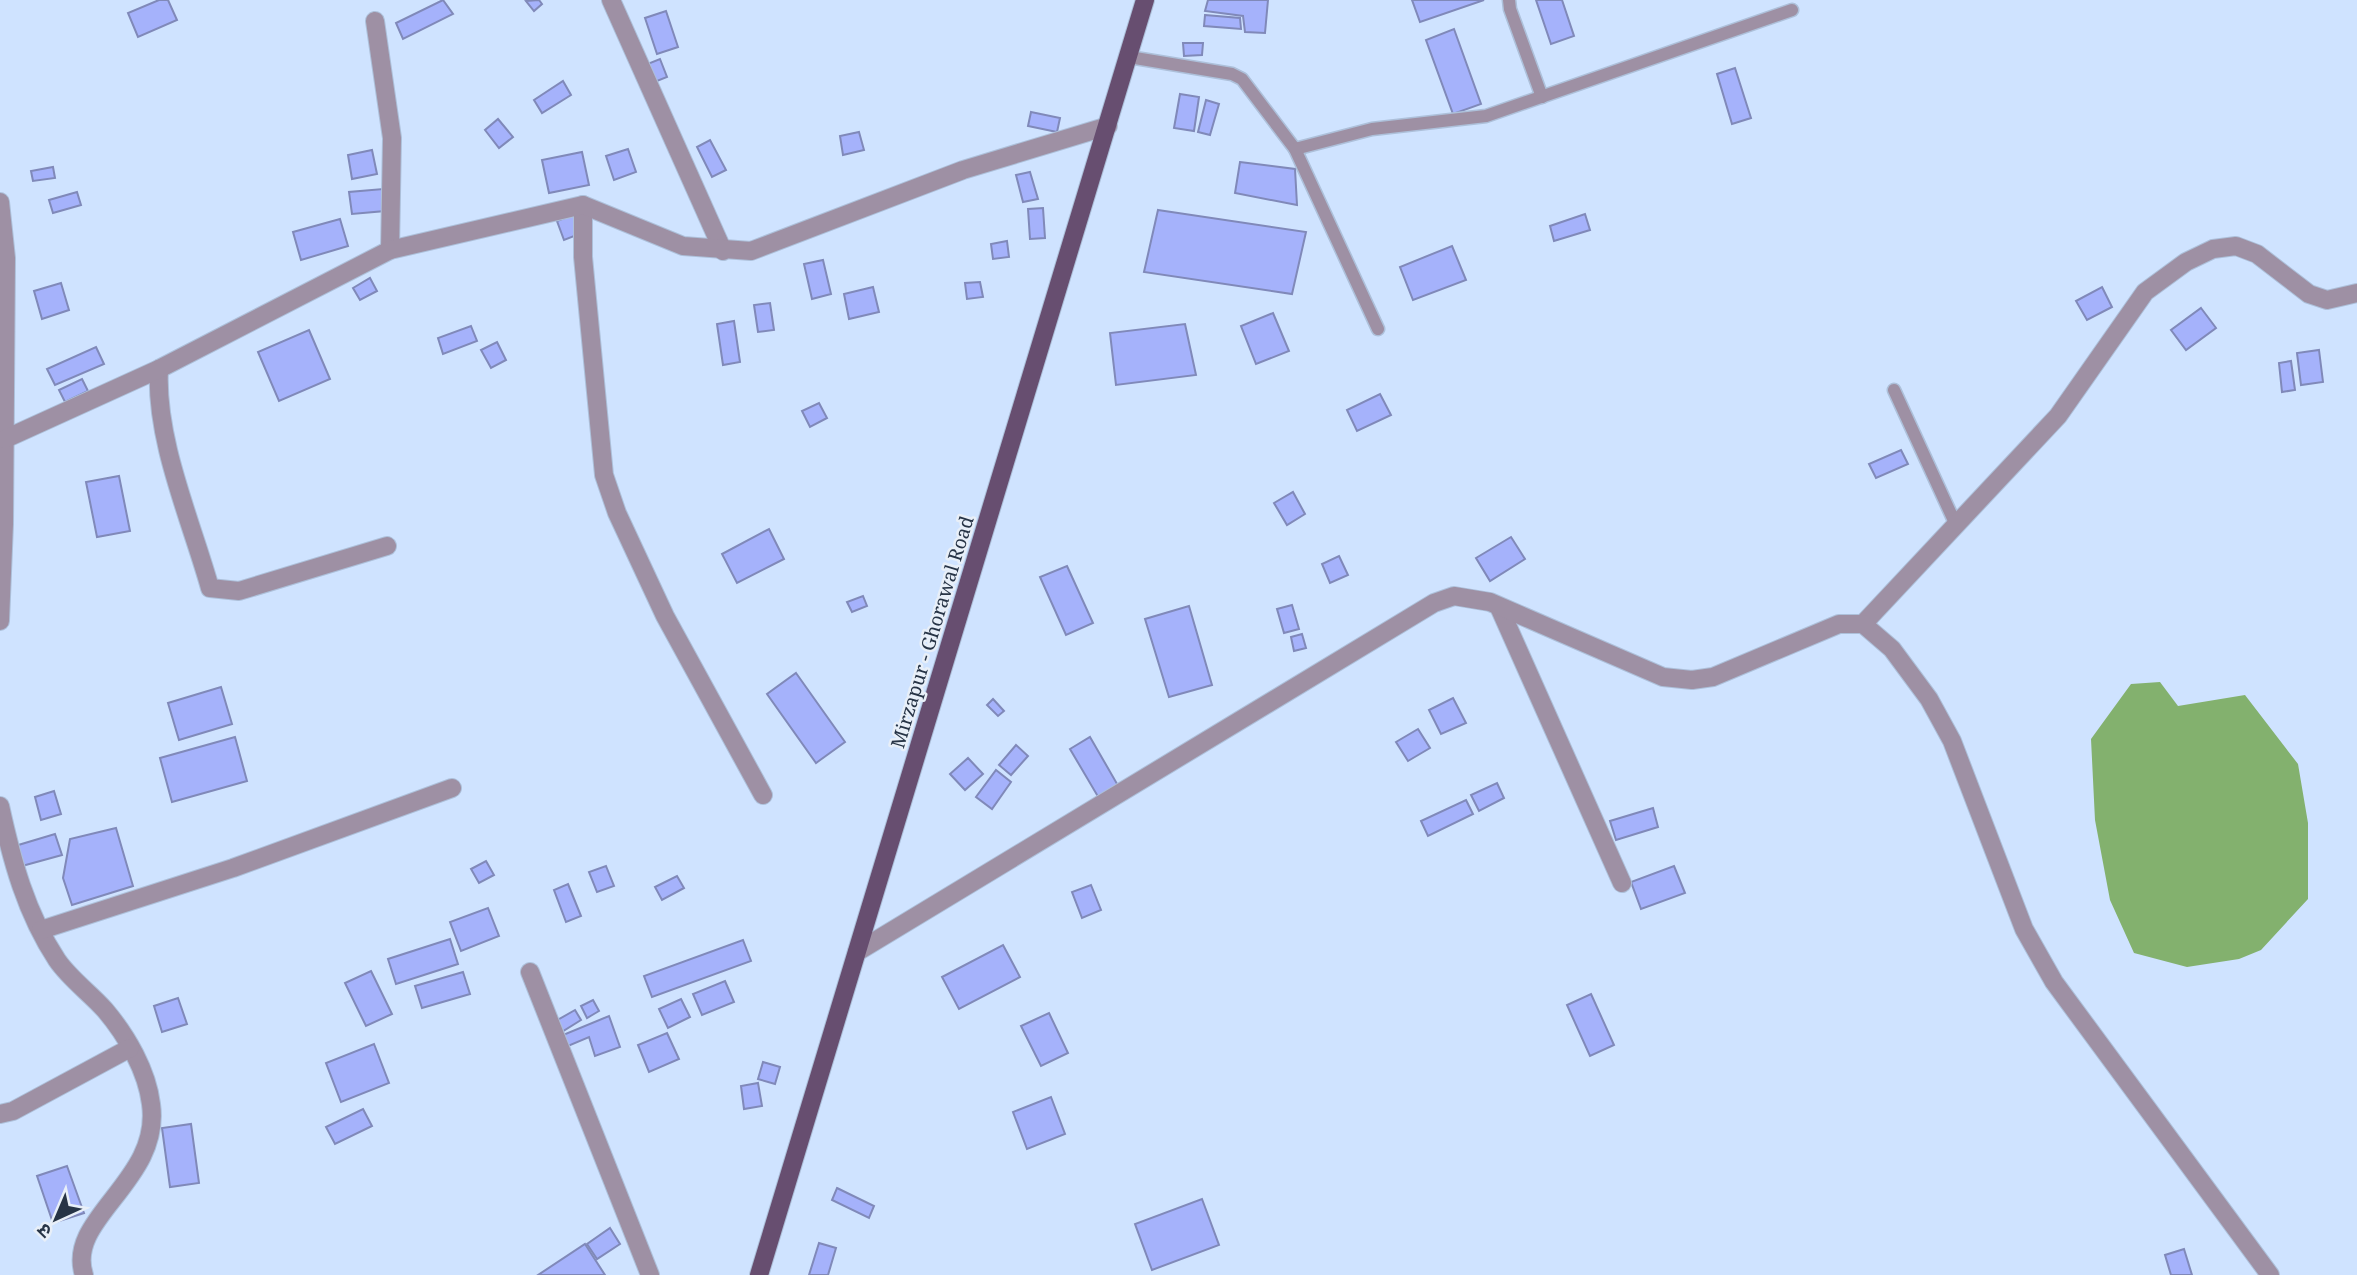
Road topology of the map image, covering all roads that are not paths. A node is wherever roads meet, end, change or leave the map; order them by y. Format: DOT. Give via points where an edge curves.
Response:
graph roads {
  1 [pos="611,0"];
  2 [pos="1145,0"];
  3 [pos="1509,0"];
  4 [pos="1792,10"];
  5 [pos="375,21"];
  6 [pos="1129,57"];
  7 [pos="1542,97"];
  8 [pos="1108,126"];
  9 [pos="1295,149"];
  10 [pos="0,202"];
  11 [pos="583,205"];
  12 [pos="390,250"];
  13 [pos="723,251"];
  14 [pos="2357,293"];
  15 [pos="1378,329"];
  16 [pos="159,369"];
  17 [pos="1894,390"];
  18 [pos="5,439"];
  19 [pos="1956,525"];
  20 [pos="387,546"];
  21 [pos="1499,607"];
  22 [pos="0,621"];
  23 [pos="1863,624"];
  24 [pos="452,788"];
  25 [pos="763,795"];
  26 [pos="0,806"];
  27 [pos="1622,883"];
  28 [pos="41,930"];
  29 [pos="857,952"];
  30 [pos="530,972"];
  31 [pos="130,1048"];
  32 [pos="0,1114"];
  33 [pos="84,1275"];
  34 [pos="650,1275"];
  35 [pos="759,1275"];
  36 [pos="2270,1275"];
  1 -- 13 [label="street"];
  2 -- 6 [label="main road, Mirzapur - Ghorawal Road"];
  3 -- 7 [label="lane"];
  4 -- 7 [label="lane"];
  5 -- 12 [label="street" via="392,138"];
  6 -- 8 [label="main road, Mirzapur - Ghorawal Road"];
  6 -- 9 [label="lane" via="1242,79"];
  7 -- 9 [label="lane" via="1486,116 1372,129"];
  8 -- 13 [label="street" via="963,170 751,251"];
  8 -- 29 [label="main road, Mirzapur - Ghorawal Road"];
  9 -- 15 [label="lane"];
  10 -- 18 [label="street" via="6,258"];
  11 -- 12 [label="street"];
  11 -- 13 [label="street" via="683,246"];
  11 -- 25 [label="street" via="583,257 604,475 665,616"];
  12 -- 16 [label="street"];
  14 -- 19 [label="street" via="2327,300 2309,294 2256,254 2236,246 2213,249 2186,262 2145,292 2058,416"];
  16 -- 18 [label="street"];
  16 -- 20 [label="street" via="158,392 177,478 210,588 240,591"];
  17 -- 19 [label="lane"];
  18 -- 22 [label="street"];
  19 -- 23 [label="street"];
  21 -- 23 [label="street" via="1662,677 1692,680 1713,677 1839,624"];
  21 -- 27 [label="street"];
  21 -- 29 [label="street" via="1471,597 1454,596 1434,603"];
  23 -- 36 [label="street" via="1892,649 1929,699 1952,741 2024,929 2054,982"];
  24 -- 28 [label="street" via="233,868"];
  26 -- 28 [label="street" via="24,897"];
  28 -- 31 [label="street" via="60,964 106,1012"];
  29 -- 35 [label="main road, Mirzapur - Ghorawal Road"];
  30 -- 34 [label="street"];
  31 -- 32 [label="street"];
  31 -- 33 [label="street" via="149,1086 151,1136 131,1178 96,1219 85,1240"];
}
